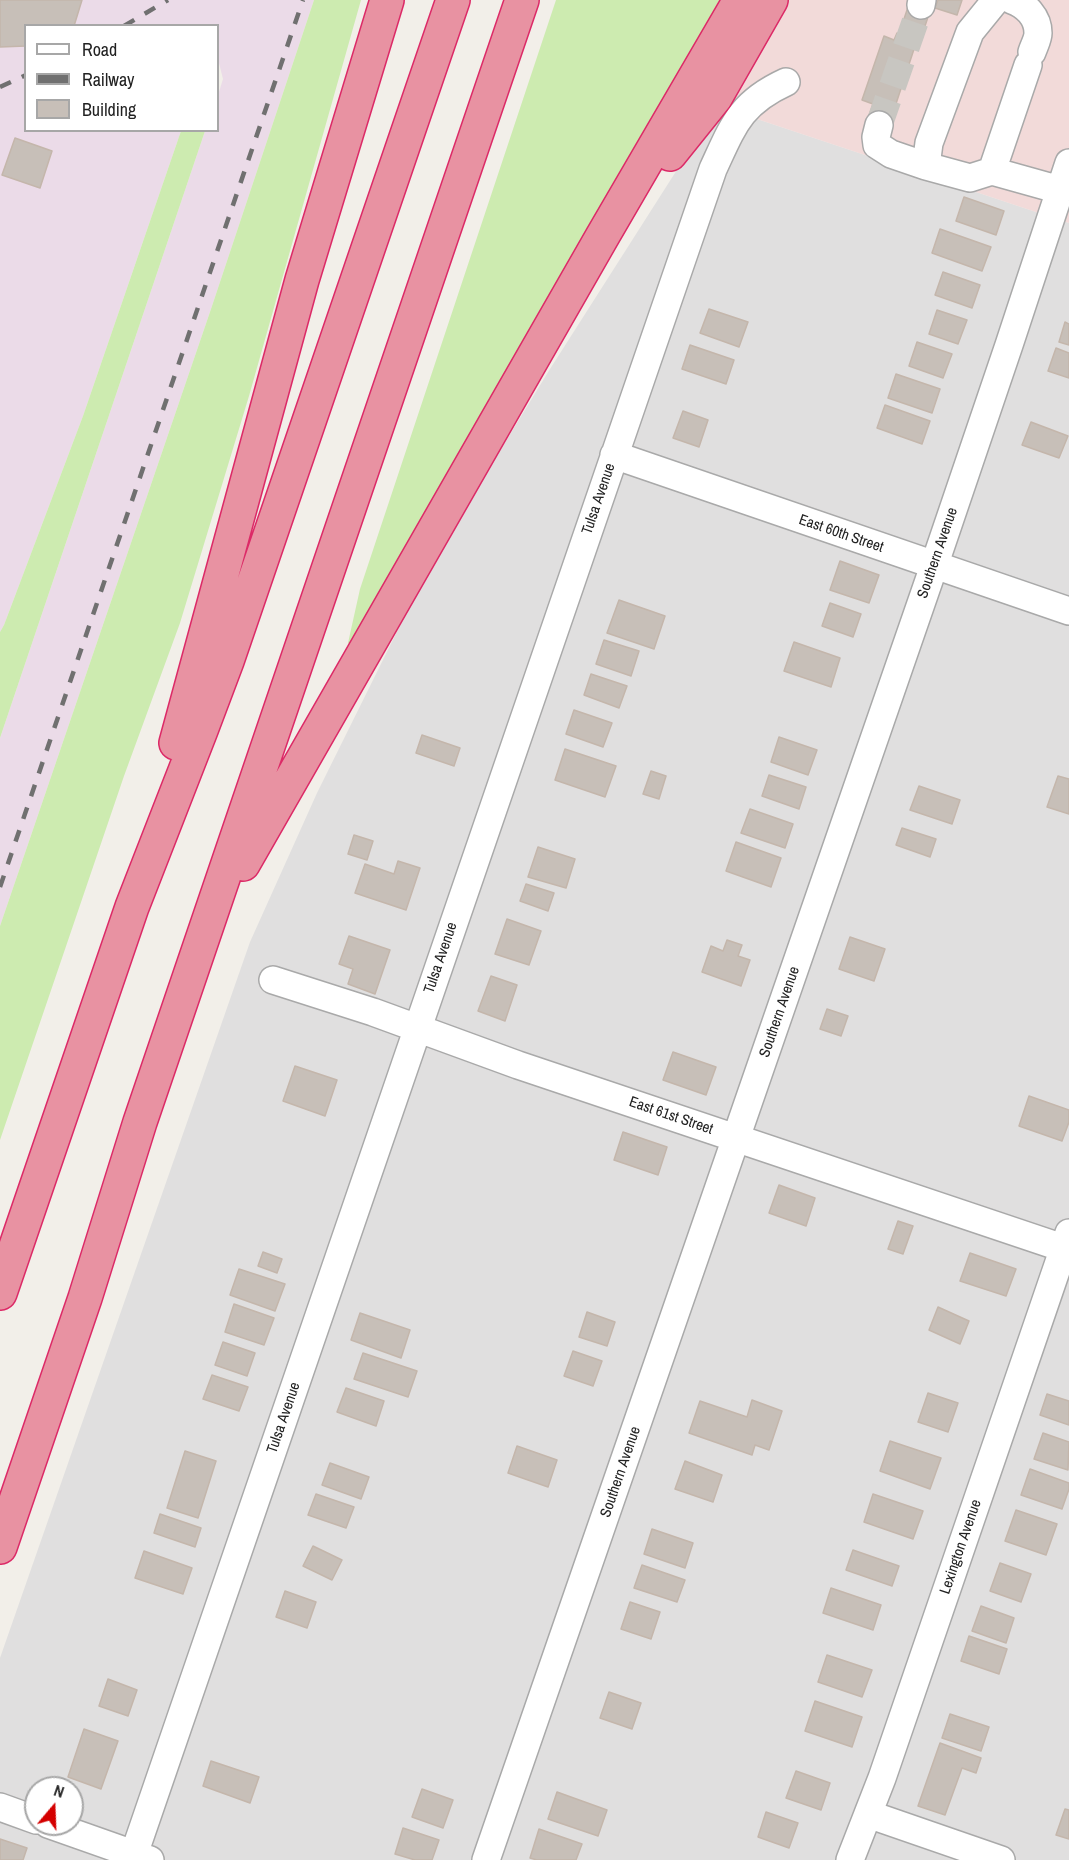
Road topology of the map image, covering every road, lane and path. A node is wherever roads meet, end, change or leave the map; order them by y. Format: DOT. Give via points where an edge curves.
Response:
graph roads {
  1 [pos="387,0"];
  2 [pos="453,0"];
  3 [pos="522,0"];
  4 [pos="740,0"];
  5 [pos="771,0"];
  6 [pos="996,0"];
  7 [pos="1012,0"];
  8 [pos="786,82"];
  9 [pos="879,125"];
  10 [pos="1069,163"];
  11 [pos="926,166"];
  12 [pos="992,171"];
  13 [pos="1060,190"];
  14 [pos="602,237"];
  15 [pos="614,455"];
  16 [pos="934,566"];
  17 [pos="1069,611"];
  18 [pos="132,907"];
  19 [pos="205,932"];
  20 [pos="273,980"];
  21 [pos="417,1028"];
  22 [pos="737,1138"];
  23 [pos="1067,1244"];
  24 [pos="0,1293"];
  25 [pos="0,1547"];
  26 [pos="0,1807"];
  27 [pos="868,1814"];
  28 [pos="24,1816"];
  29 [pos="80,1836"];
  30 [pos="139,1858"];
  31 [pos="486,1860"];
  32 [pos="850,1860"];
  33 [pos="1001,1860"];
  1 -- 18 [label="highway" via="302,280"];
  2 -- 18 [label="highway" via="227,661"];
  3 -- 19 [label="highway"];
  4 -- 14 [label="highway"];
  5 -- 14 [label="highway" via="715,98"];
  6 -- 11 [label="street" via="970,32 929,144"];
  7 -- 12 [label="street" via="1028,9 1038,34"];
  8 -- 15 [label="street, Tulsa Avenue" via="768,90 746,108 713,169"];
  9 -- 11 [label="street" via="877,145"];
  10 -- 13 [label="street, Southern Avenue"];
  11 -- 12 [label="street" via="970,178"];
  12 -- 13 [label="street"];
  13 -- 16 [label="street, Southern Avenue"];
  14 -- 19 [label="highway"];
  15 -- 16 [label="street, East 60th Street"];
  15 -- 21 [label="street, Tulsa Avenue"];
  16 -- 17 [label="street, East 60th Street"];
  16 -- 22 [label="street, Southern Avenue"];
  18 -- 24 [label="highway"];
  19 -- 25 [label="highway"];
  20 -- 21 [label="street, East 61st Street"];
  21 -- 22 [label="street, East 61st Street"];
  21 -- 30 [label="street, Tulsa Avenue"];
  22 -- 23 [label="street, East 61st Street"];
  22 -- 31 [label="street, Southern Avenue"];
  23 -- 27 [label="street, Lexington Avenue"];
  26 -- 28 [label="street"];
  27 -- 32 [label="street, Lexington Avenue"];
  27 -- 33 [label="street"];
  29 -- 30 [label="street"];
}
